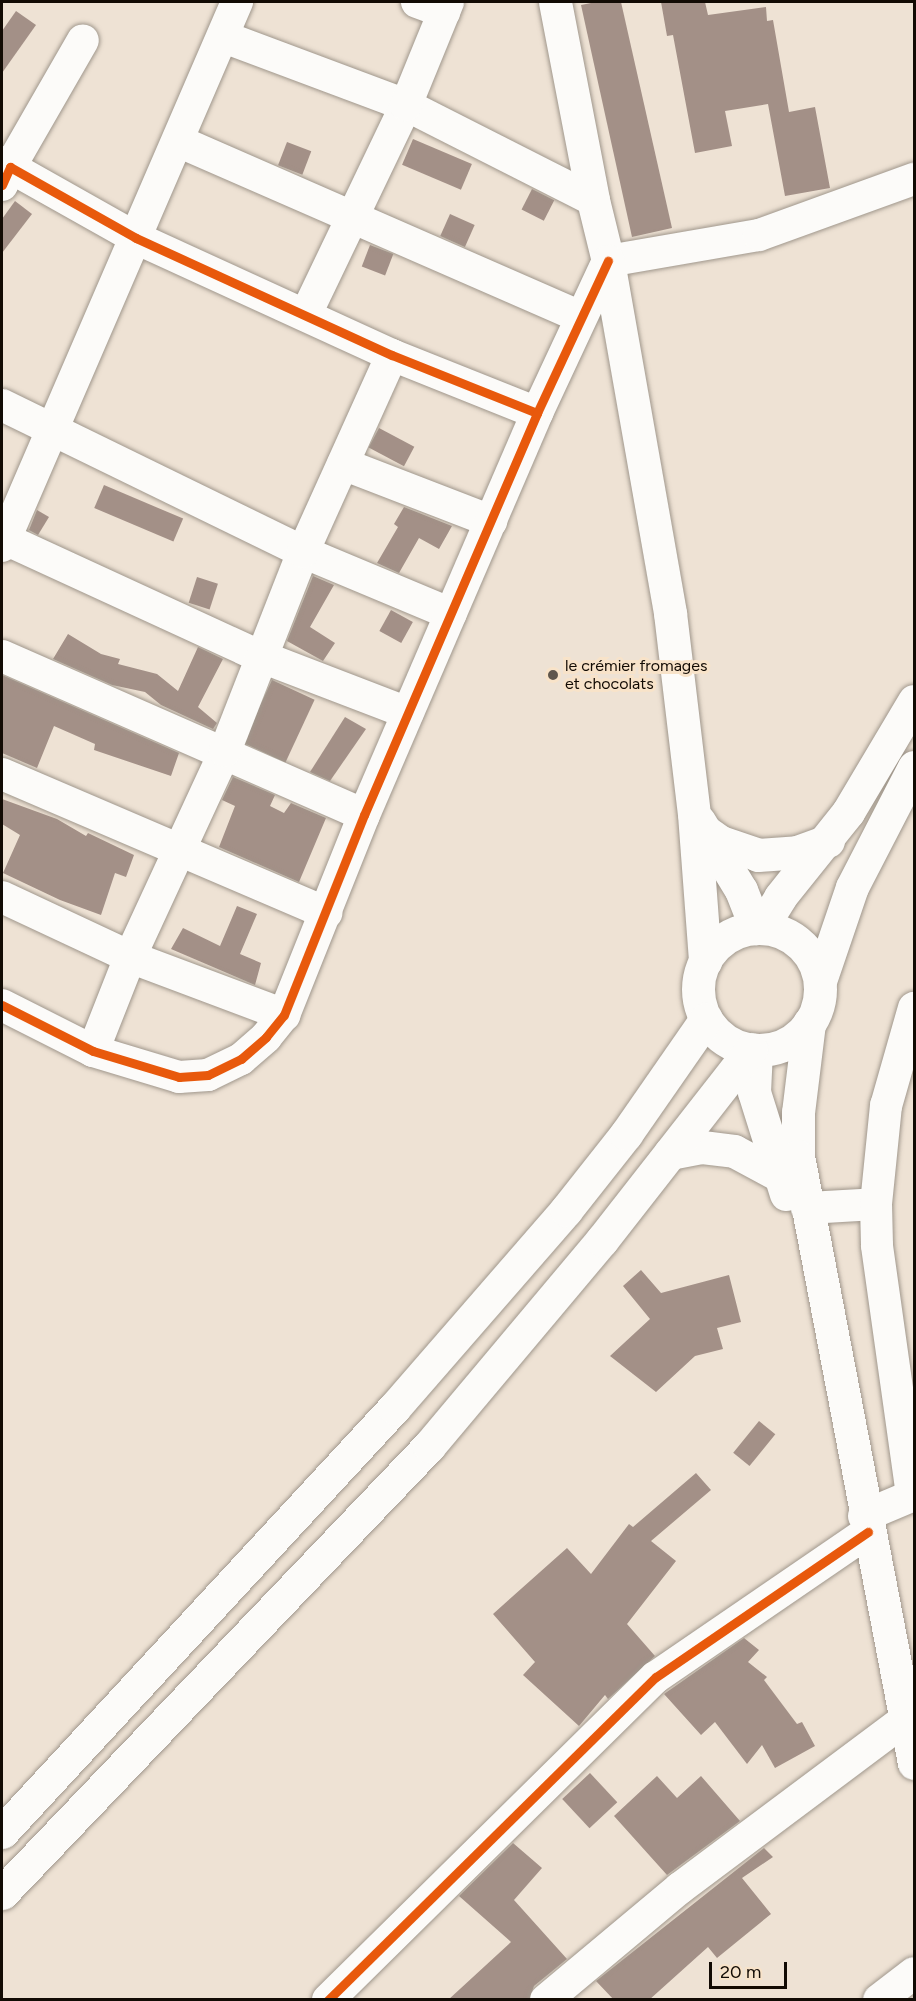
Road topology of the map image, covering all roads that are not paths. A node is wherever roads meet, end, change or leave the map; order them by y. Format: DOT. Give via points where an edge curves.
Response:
graph roads {
  1 [pos="237,2"];
  2 [pos="555,2"];
  3 [pos="436,5"];
  4 [pos="224,37"];
  5 [pos="82,40"];
  6 [pos="405,105"];
  7 [pos="178,141"];
  8 [pos="4,171"];
  9 [pos="915,179"];
  10 [pos="592,200"];
  11 [pos="350,218"];
  12 [pos="136,238"];
  13 [pos="609,261"];
  14 [pos="306,314"];
  15 [pos="579,316"];
  16 [pos="392,355"];
  17 [pos="2,405"];
  18 [pos="537,413"];
  19 [pos="52,432"];
  20 [pos="343,464"];
  21 [pos="490,521"];
  22 [pos="3,542"];
  23 [pos="303,552"];
  24 [pos="451,614"];
  25 [pos="2,656"];
  26 [pos="262,657"];
  27 [pos="915,701"];
  28 [pos="408,712"];
  29 [pos="225,751"];
  30 [pos="915,767"];
  31 [pos="2,774"];
  32 [pos="364,815"];
  33 [pos="700,822"];
  34 [pos="828,841"];
  35 [pos="179,850"];
  36 [pos="2,897"];
  37 [pos="326,913"];
  38 [pos="758,928"];
  39 [pos="130,957"];
  40 [pos="705,962"];
  41 [pos="820,981"];
  42 [pos="2,1005"];
  43 [pos="915,1008"];
  44 [pos="284,1015"];
  45 [pos="706,1019"];
  46 [pos="809,1023"];
  47 [pos="753,1050"];
  48 [pos="93,1051"];
  49 [pos="670,1153"];
  50 [pos="777,1174"];
  51 [pos="876,1204"];
  52 [pos="807,1208"];
  53 [pos="913,1495"];
  54 [pos="866,1524"];
  55 [pos="906,1719"];
  56 [pos="915,1764"];
  57 [pos="2,1832"];
  58 [pos="2,1893"];
  59 [pos="915,1973"];
  60 [pos="328,2000"];
  61 [pos="546,2000"];
  62 [pos="879,2000"];
  1 -- 4 [label="street"];
  2 -- 10 [label="main road"];
  3 -- 6 [label="street"];
  4 -- 6 [label="street"];
  4 -- 7 [label="street"];
  5 -- 8 [label="street"];
  6 -- 10 [label="street"];
  6 -- 11 [label="street"];
  7 -- 11 [label="street"];
  7 -- 12 [label="street"];
  8 -- 12 [label="street"];
  9 -- 13 [label="street" via="759,235"];
  10 -- 13 [label="main road"];
  11 -- 14 [label="street"];
  11 -- 15 [label="street"];
  12 -- 14 [label="street"];
  12 -- 19 [label="street"];
  13 -- 15 [label="street"];
  13 -- 33 [label="main road" via="670,613"];
  14 -- 16 [label="street"];
  15 -- 18 [label="street"];
  16 -- 18 [label="street"];
  16 -- 20 [label="street"];
  17 -- 19 [label="street"];
  18 -- 21 [label="street"];
  19 -- 22 [label="street"];
  19 -- 23 [label="street"];
  20 -- 21 [label="street"];
  20 -- 23 [label="street"];
  21 -- 24 [label="street"];
  22 -- 26 [label="street"];
  23 -- 24 [label="street"];
  23 -- 26 [label="street"];
  24 -- 28 [label="street"];
  25 -- 29 [label="street"];
  26 -- 28 [label="street"];
  26 -- 29 [label="street"];
  27 -- 34 [label="main road"];
  28 -- 32 [label="street"];
  29 -- 32 [label="street"];
  29 -- 35 [label="street"];
  30 -- 41 [label="main road" via="852,887"];
  31 -- 35 [label="street"];
  32 -- 37 [label="street"];
  33 -- 34 [label="main road" via="721,842 758,855 797,852"];
  33 -- 38 [label="main road"];
  33 -- 40 [label="main road"];
  34 -- 38 [label="main road"];
  35 -- 37 [label="street"];
  35 -- 39 [label="street"];
  36 -- 39 [label="street"];
  37 -- 44 [label="street"];
  38 -- 40 [label="main road" via="726,938"];
  38 -- 41 [label="main road" via="781,932 803,946"];
  39 -- 44 [label="street"];
  39 -- 48 [label="street"];
  40 -- 45 [label="main road" via="699,990"];
  41 -- 46 [label="main road" via="820,996"];
  42 -- 48 [label="street"];
  43 -- 51 [label="street" via="886,1106"];
  44 -- 48 [label="street" via="241,1059 208,1076 179,1077"];
  45 -- 47 [label="main road" via="725,1039"];
  45 -- 57 [label="main road" via="626,1134 566,1210 394,1408"];
  46 -- 47 [label="main road" via="786,1043"];
  46 -- 52 [label="main road" via="798,1112 798,1156"];
  47 -- 49 [label="main road"];
  47 -- 50 [label="main road" via="754,1092"];
  49 -- 50 [label="main road" via="702,1147 734,1151"];
  49 -- 58 [label="main road" via="429,1446"];
  50 -- 52 [label="main road" via="789,1198"];
  51 -- 52 [label="street"];
  51 -- 53 [label="street" via="878,1245"];
  52 -- 54 [label="main road"];
  53 -- 54 [label="street"];
  54 -- 55 [label="main road"];
  54 -- 60 [label="street" via="656,1677"];
  55 -- 56 [label="main road"];
  55 -- 61 [label="street" via="680,1888"];
  59 -- 62 [label="street"];
}
